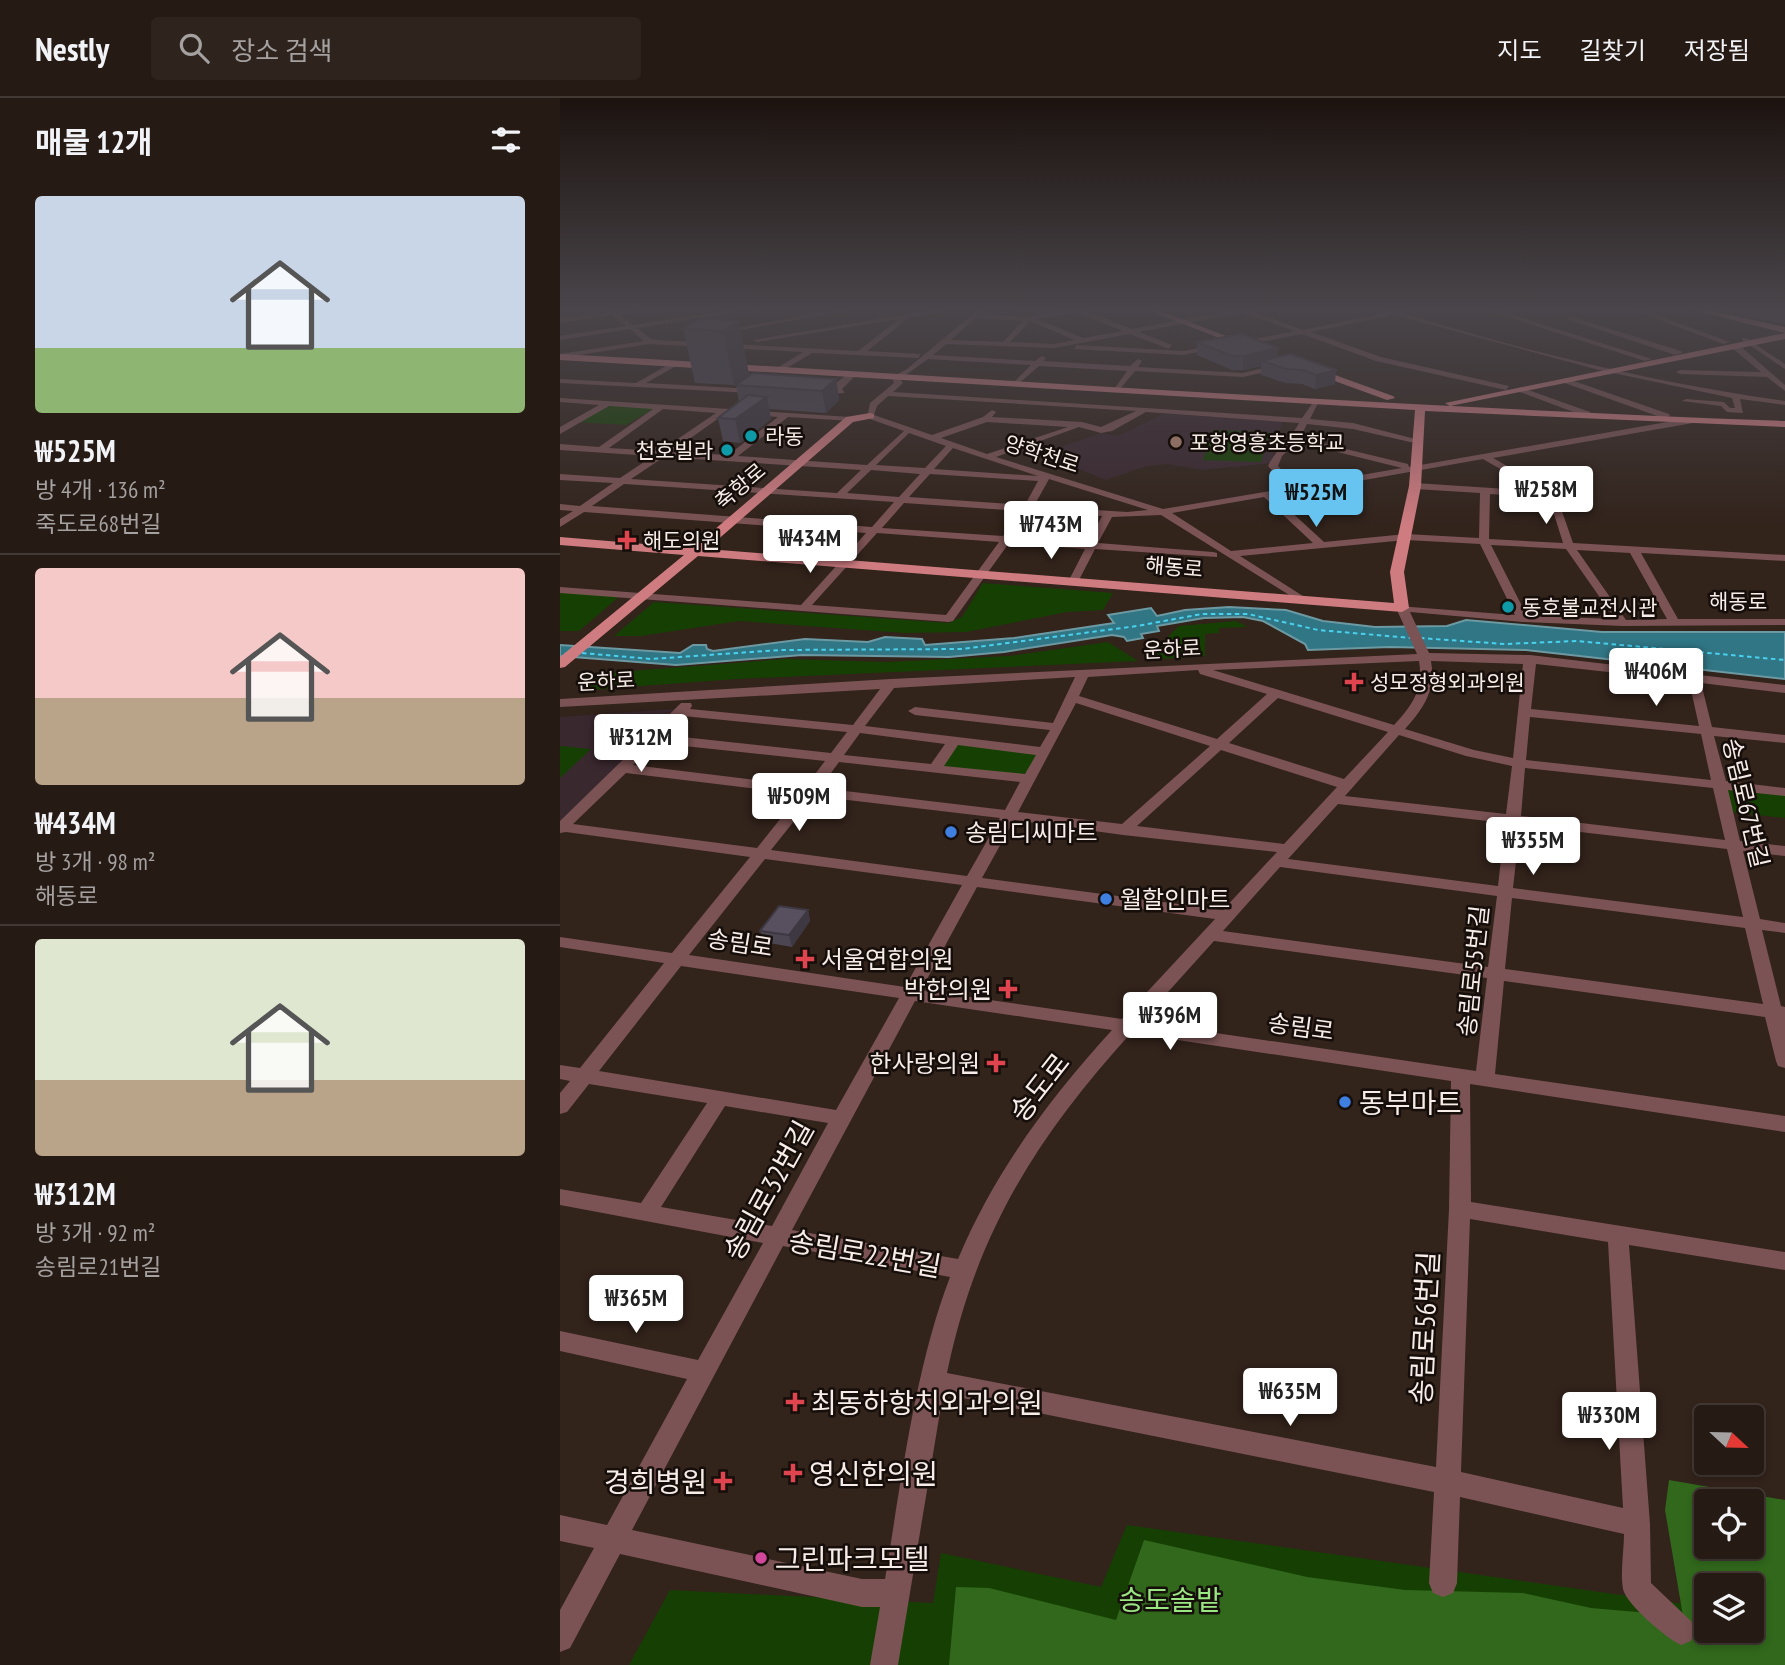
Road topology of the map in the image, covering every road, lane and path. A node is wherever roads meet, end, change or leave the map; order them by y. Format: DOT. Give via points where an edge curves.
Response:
graph roads {
  1 [pos="563,381"];
  2 [pos="644,381"];
  3 [pos="898,381"];
  4 [pos="954,381"];
  5 [pos="992,381"];
  6 [pos="1123,381"];
  7 [pos="1240,381"];
  8 [pos="1351,381"];
  9 [pos="1476,381"];
  10 [pos="1537,381"];
  11 [pos="1558,381"];
  12 [pos="1567,381"];
  13 [pos="1662,381"];
  14 [pos="1681,381"];
  15 [pos="1018,382"];
  16 [pos="639,384"];
  17 [pos="1681,385"];
  18 [pos="1506,388"];
  19 [pos="1520,389"];
  20 [pos="1117,390"];
  21 [pos="887,394"];
  22 [pos="1388,394"];
  23 [pos="1723,394"];
  24 [pos="1232,396"];
  25 [pos="1735,396"];
  26 [pos="560,400"];
  27 [pos="1003,400"];
  28 [pos="1450,400"];
  29 [pos="1686,401"];
  30 [pos="1314,403"];
  31 [pos="1785,403"];
  32 [pos="607,404"];
  33 [pos="1724,404"];
  34 [pos="1374,405"];
  35 [pos="662,407"];
  36 [pos="1420,407"];
  37 [pos="1103,408"];
  38 [pos="1145,410"];
  39 [pos="1464,410"];
  40 [pos="724,411"];
  41 [pos="1217,413"];
  42 [pos="1587,414"];
  43 [pos="786,415"];
  44 [pos="1666,416"];
  45 [pos="872,417"];
  46 [pos="986,418"];
  47 [pos="850,419"];
  48 [pos="1691,419"];
  49 [pos="1304,420"];
  50 [pos="560,422"];
  51 [pos="575,422"];
  52 [pos="1420,422"];
  53 [pos="1785,422"];
  54 [pos="1082,425"];
  55 [pos="560,431"];
  56 [pos="905,433"];
  57 [pos="932,438"];
  58 [pos="1295,439"];
  59 [pos="1419,441"];
  60 [pos="560,447"];
  61 [pos="949,447"];
  62 [pos="600,450"];
  63 [pos="661,455"];
  64 [pos="1484,456"];
  65 [pos="987,457"];
  66 [pos="729,459"];
  67 [pos="800,463"];
  68 [pos="871,468"];
  69 [pos="1415,468"];
  70 [pos="928,471"];
  71 [pos="560,477"];
  72 [pos="622,482"];
  73 [pos="1415,486"];
  74 [pos="1294,488"];
  75 [pos="768,491"];
  76 [pos="1485,491"];
  77 [pos="1265,493"];
  78 [pos="839,496"];
  79 [pos="1553,496"];
  80 [pos="903,500"];
  81 [pos="560,506"];
  82 [pos="585,509"];
  83 [pos="1027,510"];
  84 [pos="1163,512"];
  85 [pos="1108,515"];
  86 [pos="733,519"];
  87 [pos="560,524"];
  88 [pos="874,530"];
  89 [pos="1406,537"];
  90 [pos="1003,539"];
  91 [pos="560,541"];
  92 [pos="1484,541"];
  93 [pos="1320,544"];
  94 [pos="1093,546"];
  95 [pos="1569,547"];
  96 [pos="1634,550"];
  97 [pos="696,551"];
  98 [pos="1229,554"];
  99 [pos="1213,555"];
  100 [pos="1785,558"];
  101 [pos="842,564"];
  102 [pos="981,574"];
  103 [pos="1074,580"];
  104 [pos="560,590"];
  105 [pos="643,596"];
  106 [pos="1302,600"];
  107 [pos="630,607"];
  108 [pos="803,609"];
  109 [pos="1404,612"];
  110 [pos="1522,619"];
  111 [pos="1785,621"];
  112 [pos="1674,622"];
  113 [pos="1623,624"];
  114 [pos="1422,653"];
  115 [pos="1530,659"];
  116 [pos="560,664"];
  117 [pos="1192,667"];
  118 [pos="1083,673"];
  119 [pos="1694,678"];
  120 [pos="891,683"];
  121 [pos="1785,689"];
  122 [pos="1276,693"];
  123 [pos="697,695"];
  124 [pos="1073,698"];
  125 [pos="560,702"];
  126 [pos="915,711"];
  127 [pos="679,712"];
  128 [pos="1524,712"];
  129 [pos="1058,727"];
  130 [pos="857,729"];
  131 [pos="1398,729"];
  132 [pos="1706,731"];
  133 [pos="652,738"];
  134 [pos="1785,739"];
  135 [pos="954,741"];
  136 [pos="1221,744"];
  137 [pos="1044,752"];
  138 [pos="835,758"];
  139 [pos="1517,763"];
  140 [pos="622,768"];
  141 [pos="935,769"];
  142 [pos="1029,779"];
  143 [pos="1718,784"];
  144 [pos="810,791"];
  145 [pos="1340,792"];
  146 [pos="1785,792"];
  147 [pos="1009,816"];
  148 [pos="1511,820"];
  149 [pos="561,828"];
  150 [pos="1122,831"];
  151 [pos="1732,845"];
  152 [pos="1785,851"];
  153 [pos="759,854"];
  154 [pos="1282,856"];
  155 [pos="973,882"];
  156 [pos="1503,892"];
  157 [pos="1228,916"];
  158 [pos="1752,924"];
  159 [pos="1785,928"];
  160 [pos="1212,935"];
  161 [pos="560,942"];
  162 [pos="675,958"];
  163 [pos="1496,974"];
  164 [pos="911,994"];
  165 [pos="1779,1012"];
  166 [pos="1128,1026"];
  167 [pos="1785,1061"];
  168 [pos="560,1072"];
  169 [pos="584,1076"];
  170 [pos="1461,1076"];
  171 [pos="1485,1079"];
  172 [pos="720,1099"];
  173 [pos="560,1107"];
  174 [pos="841,1118"];
  175 [pos="1785,1124"];
  176 [pos="560,1197"];
  177 [pos="1460,1209"];
  178 [pos="646,1212"];
  179 [pos="1618,1235"];
  180 [pos="776,1237"];
  181 [pos="1785,1261"];
  182 [pos="964,1270"];
  183 [pos="560,1341"];
  184 [pos="703,1372"];
  185 [pos="934,1381"];
  186 [pos="1447,1482"];
  187 [pos="1637,1524"];
  188 [pos="560,1528"];
  189 [pos="612,1540"];
  190 [pos="1443,1583"];
  191 [pos="896,1593"];
  192 [pos="1681,1631"];
  193 [pos="560,1637"];
  194 [pos="884,1665"];
  1 -- 16 [label="street"];
  2 -- 16 [label="street"];
  3 -- 21 [label="street"];
  4 -- 20 [label="main road"];
  5 -- 15 [label="main road"];
  6 -- 20 [label="street"];
  7 -- 24 [label="street"];
  8 -- 22 [label="main road"];
  9 -- 18 [label="street"];
  10 -- 18 [label="main road"];
  11 -- 19 [label="main road"];
  12 -- 44 [label="street"];
  13 -- 17 [label="street"];
  14 -- 17 [label="street"];
  15 -- 20 [label="main road"];
  16 -- 32 [label="street"];
  16 -- 40 [label="street" via="757,388"];
  17 -- 23 [label="street"];
  17 -- 29 [label="street"];
  18 -- 28 [label="main road"];
  19 -- 28 [label="main road"];
  19 -- 42 [label="street"];
  20 -- 24 [label="main road"];
  20 -- 37 [label="street"];
  21 -- 27 [label="street"];
  21 -- 45 [label="street" via="873,405"];
  22 -- 28 [label="main road"];
  22 -- 34 [label="main road" via="1387,401"];
  22 -- 36 [label="main road"];
  23 -- 25 [label="street"];
  23 -- 33 [label="street"];
  24 -- 30 [label="main road"];
  24 -- 34 [label="main road"];
  24 -- 41 [label="street"];
  25 -- 31 [label="street"];
  25 -- 33 [label="street" via="1740,411 1727,410"];
  26 -- 32 [label="street"];
  27 -- 37 [label="street"];
  27 -- 46 [label="street"];
  28 -- 36 [label="main road"];
  28 -- 39 [label="main road" via="1451,406"];
  29 -- 33 [label="street"];
  29 -- 48 [label="street"];
  30 -- 34 [label="main road"];
  30 -- 49 [label="street"];
  32 -- 35 [label="street"];
  32 -- 51 [label="street"];
  34 -- 36 [label="main road"];
  34 -- 52 [label="main road" via="1405,411"];
  35 -- 40 [label="street"];
  35 -- 62 [label="street"];
  36 -- 39 [label="main road"];
  36 -- 52 [label="main road"];
  37 -- 38 [label="street"];
  37 -- 54 [label="street"];
  38 -- 41 [label="street"];
  38 -- 54 [label="street" via="1109,429"];
  39 -- 42 [label="main road"];
  39 -- 48 [label="main road"];
  39 -- 52 [label="main road"];
  40 -- 43 [label="street"];
  40 -- 63 [label="street"];
  41 -- 49 [label="street"];
  42 -- 44 [label="main road"];
  43 -- 47 [label="street"];
  43 -- 66 [label="street"];
  44 -- 48 [label="main road"];
  45 -- 47 [label="main road"];
  45 -- 57 [label="street, 양학천로"];
  46 -- 54 [label="street"];
  46 -- 57 [label="street"];
  47 -- 67 [label="main road, 축항로"];
  48 -- 53 [label="main road"];
  48 -- 64 [label="street"];
  49 -- 58 [label="street"];
  49 -- 59 [label="street"];
  50 -- 51 [label="street"];
  51 -- 55 [label="street"];
  52 -- 59 [label="main road"];
  54 -- 65 [label="street"];
  56 -- 68 [label="street"];
  57 -- 65 [label="street, 양학천로"];
  58 -- 69 [label="street"];
  58 -- 74 [label="street" via="1273,466"];
  59 -- 69 [label="main road"];
  60 -- 62 [label="street"];
  61 -- 70 [label="street"];
  62 -- 63 [label="street"];
  63 -- 66 [label="street"];
  63 -- 72 [label="street"];
  64 -- 69 [label="street"];
  64 -- 79 [label="street"];
  65 -- 84 [label="street, 양학천로"];
  66 -- 67 [label="street"];
  67 -- 68 [label="street, 축항로"];
  67 -- 75 [label="main road, 축항로"];
  68 -- 70 [label="street, 축항로"];
  68 -- 78 [label="street"];
  69 -- 73 [label="main road"];
  69 -- 74 [label="street"];
  70 -- 80 [label="street"];
  70 -- 83 [label="street, 양학천로" via="1044,480"];
  71 -- 72 [label="street"];
  72 -- 75 [label="street"];
  72 -- 82 [label="street"];
  73 -- 76 [label="street"];
  73 -- 89 [label="main road"];
  74 -- 77 [label="street"];
  75 -- 78 [label="street"];
  75 -- 86 [label="main road, 축항로"];
  76 -- 79 [label="street"];
  76 -- 92 [label="street"];
  77 -- 84 [label="street"];
  77 -- 93 [label="street"];
  78 -- 80 [label="street"];
  79 -- 95 [label="street"];
  80 -- 83 [label="street"];
  80 -- 88 [label="street"];
  81 -- 82 [label="street"];
  82 -- 86 [label="street"];
  82 -- 87 [label="street"];
  83 -- 85 [label="street"];
  83 -- 90 [label="street"];
  84 -- 85 [label="street"];
  84 -- 98 [label="street, 양학천로"];
  85 -- 94 [label="street"];
  86 -- 88 [label="street"];
  86 -- 97 [label="main road, 축항로"];
  88 -- 90 [label="street"];
  88 -- 101 [label="street"];
  89 -- 92 [label="street"];
  89 -- 93 [label="street"];
  89 -- 109 [label="main road" via="1397,572"];
  90 -- 94 [label="street"];
  90 -- 102 [label="street"];
  91 -- 97 [label="main road, 해동로"];
  92 -- 95 [label="street"];
  92 -- 110 [label="street"];
  93 -- 98 [label="street"];
  94 -- 99 [label="street"];
  94 -- 103 [label="street"];
  95 -- 96 [label="street"];
  95 -- 113 [label="street"];
  96 -- 100 [label="street"];
  96 -- 112 [label="street"];
  97 -- 101 [label="main road, 해동로"];
  97 -- 105 [label="main road, 축항로"];
  98 -- 106 [label="street, 양학천로"];
  101 -- 102 [label="main road, 해동로"];
  101 -- 108 [label="street"];
  102 -- 103 [label="main road, 해동로"];
  102 -- 108 [label="street" via="949,619"];
  103 -- 106 [label="main road, 해동로"];
  104 -- 105 [label="street"];
  105 -- 107 [label="main road, 축항로"];
  105 -- 108 [label="street"];
  106 -- 109 [label="main road, 해동로"];
  107 -- 116 [label="main road"];
  109 -- 110 [label="street, 해동로"];
  109 -- 114 [label="street"];
  110 -- 113 [label="street, 해동로"];
  111 -- 112 [label="street, 해동로"];
  112 -- 113 [label="street, 해동로"];
  114 -- 115 [label="street, 운하로"];
  114 -- 117 [label="street, 운하로"];
  114 -- 131 [label="street, 송도로" via="1429,675 1425,692"];
  115 -- 119 [label="street, 운하로"];
  115 -- 128 [label="street, 송림로55번길"];
  117 -- 118 [label="street, 운하로"];
  117 -- 122 [label="street"];
  118 -- 120 [label="street, 운하로"];
  118 -- 124 [label="street, 송림로32번길"];
  119 -- 121 [label="street, 운하로"];
  119 -- 132 [label="street, 송림로67번길"];
  120 -- 123 [label="street, 운하로"];
  120 -- 130 [label="street"];
  122 -- 131 [label="street"];
  122 -- 136 [label="street"];
  123 -- 125 [label="street, 운하로"];
  123 -- 127 [label="street"];
  124 -- 129 [label="street, 송림로32번길"];
  124 -- 136 [label="street"];
  126 -- 129 [label="street"];
  127 -- 130 [label="street"];
  127 -- 133 [label="street"];
  128 -- 132 [label="street"];
  128 -- 139 [label="street, 송림로55번길"];
  129 -- 137 [label="street, 송림로32번길"];
  130 -- 135 [label="street"];
  130 -- 138 [label="street"];
  131 -- 139 [label="street"];
  131 -- 145 [label="street, 송도로"];
  132 -- 134 [label="street"];
  132 -- 143 [label="street, 송림로67번길"];
  133 -- 138 [label="street"];
  133 -- 140 [label="street"];
  135 -- 137 [label="street"];
  135 -- 141 [label="street"];
  136 -- 145 [label="street"];
  136 -- 150 [label="street"];
  137 -- 142 [label="street, 송림로32번길"];
  138 -- 141 [label="street"];
  138 -- 144 [label="street"];
  139 -- 143 [label="street"];
  139 -- 148 [label="street, 송림로55번길"];
  140 -- 144 [label="street"];
  140 -- 149 [label="street"];
  141 -- 142 [label="street"];
  142 -- 147 [label="street, 송림로32번길"];
  143 -- 146 [label="street"];
  143 -- 151 [label="street, 송림로67번길"];
  144 -- 147 [label="street"];
  144 -- 153 [label="street"];
  145 -- 148 [label="street"];
  145 -- 154 [label="street, 송도로"];
  147 -- 150 [label="street"];
  147 -- 155 [label="street, 송림로32번길"];
  148 -- 151 [label="street"];
  148 -- 156 [label="street, 송림로55번길"];
  149 -- 153 [label="street"];
  150 -- 154 [label="street"];
  151 -- 152 [label="street"];
  151 -- 158 [label="street, 송림로67번길"];
  153 -- 155 [label="street"];
  153 -- 162 [label="street"];
  154 -- 156 [label="street"];
  154 -- 157 [label="street, 송도로"];
  155 -- 157 [label="street"];
  155 -- 164 [label="street, 송림로32번길"];
  156 -- 158 [label="street"];
  156 -- 163 [label="street, 송림로55번길"];
  157 -- 160 [label="street, 송도로"];
  158 -- 159 [label="street"];
  158 -- 165 [label="street, 송림로67번길"];
  160 -- 163 [label="street"];
  160 -- 166 [label="street, 송도로"];
  161 -- 162 [label="street, 송림로"];
  162 -- 164 [label="street, 송림로"];
  162 -- 169 [label="street"];
  163 -- 165 [label="street"];
  163 -- 171 [label="street, 송림로55번길"];
  164 -- 166 [label="street, 송림로"];
  164 -- 174 [label="street, 송림로32번길"];
  165 -- 167 [label="street, 송림로67번길"];
  166 -- 170 [label="street, 송림로"];
  166 -- 182 [label="street, 송도로" via="1041,1128 988,1215"];
  168 -- 169 [label="street"];
  169 -- 172 [label="street"];
  169 -- 173 [label="street"];
  170 -- 171 [label="street, 송림로"];
  170 -- 177 [label="street, 송림로56번길"];
  171 -- 175 [label="street, 송림로"];
  172 -- 174 [label="street"];
  172 -- 178 [label="street"];
  174 -- 180 [label="street, 송림로32번길"];
  176 -- 178 [label="street, 송림로22번길"];
  177 -- 179 [label="street"];
  177 -- 186 [label="street, 송림로56번길"];
  178 -- 180 [label="street, 송림로22번길"];
  179 -- 181 [label="street"];
  179 -- 187 [label="street"];
  180 -- 182 [label="street, 송림로22번길"];
  180 -- 184 [label="street, 송림로32번길"];
  182 -- 185 [label="street, 송도로"];
  183 -- 184 [label="street"];
  184 -- 189 [label="street, 송림로32번길"];
  185 -- 186 [label="street"];
  185 -- 191 [label="street, 송도로"];
  186 -- 187 [label="street"];
  186 -- 190 [label="street, 송림로56번길"];
  187 -- 192 [label="street" via="1637,1589"];
  188 -- 189 [label="street"];
  189 -- 191 [label="street" via="862,1593"];
  189 -- 193 [label="street, 송림로32번길"];
  191 -- 194 [label="street, 송도로"];
}
